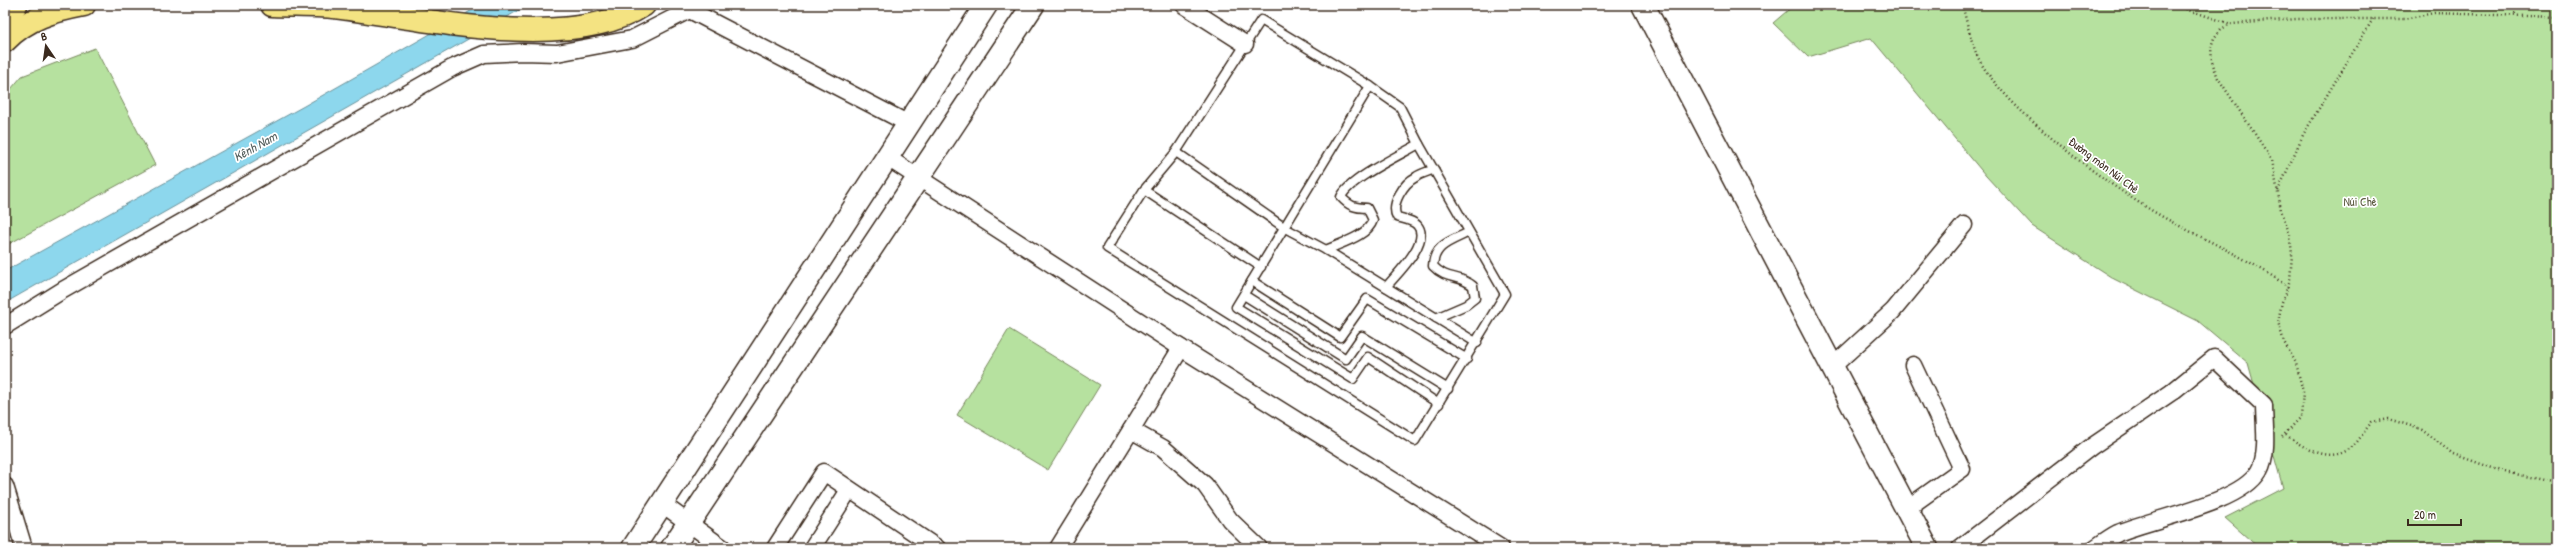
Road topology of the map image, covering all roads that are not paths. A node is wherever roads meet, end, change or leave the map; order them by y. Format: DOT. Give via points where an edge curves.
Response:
graph roads {
  1 [pos="16,5"];
  2 [pos="84,5"];
  3 [pos="272,5"];
  4 [pos="644,5"];
  5 [pos="986,5"];
  6 [pos="1033,5"];
  7 [pos="1184,5"];
  8 [pos="1643,5"];
  9 [pos="337,6"];
  10 [pos="684,7"];
  11 [pos="5,17"];
  12 [pos="5,41"];
  13 [pos="1245,44"];
  14 [pos="1370,86"];
  15 [pos="909,124"];
  16 [pos="1419,144"];
  17 [pos="1176,152"];
  18 [pos="888,158"];
  19 [pos="1434,169"];
  20 [pos="919,177"];
  21 [pos="1144,190"];
  22 [pos="1964,225"];
  23 [pos="1285,228"];
  24 [pos="1469,232"];
  25 [pos="1326,250"];
  26 [pos="1261,267"];
  27 [pos="1252,281"];
  28 [pos="1386,287"];
  29 [pos="1244,295"];
  30 [pos="1436,318"];
  31 [pos="5,326"];
  32 [pos="1477,343"];
  33 [pos="1181,348"];
  34 [pos="1467,359"];
  35 [pos="1913,365"];
  36 [pos="1833,366"];
  37 [pos="1448,389"];
  38 [pos="1439,404"];
  39 [pos="1131,430"];
  40 [pos="5,486"];
  41 [pos="849,490"];
  42 [pos="661,503"];
  43 [pos="1906,509"];
  44 [pos="687,523"];
  45 [pos="24,548"];
  46 [pos="633,548"];
  47 [pos="672,548"];
  48 [pos="724,548"];
  49 [pos="774,548"];
  50 [pos="812,548"];
  51 [pos="937,548"];
  52 [pos="1058,548"];
  53 [pos="1259,548"];
  54 [pos="1501,548"];
  55 [pos="1927,548"];
  56 [pos="1960,548"];
  57 [pos="2095,548"];
  1 -- 11 [label="highway"];
  2 -- 12 [label="highway" via="55,11 18,27"];
  3 -- 9 [label="highway"];
  4 -- 9 [label="highway" via="628,14 592,26 535,29 470,26"];
  5 -- 15 [label="main road"];
  6 -- 20 [label="main road"];
  7 -- 13 [label="street"];
  8 -- 36 [label="main road"];
  10 -- 15 [label="street"];
  10 -- 31 [label="street" via="632,39 557,53 484,54 452,68 63,290"];
  13 -- 14 [label="lane" via="1261,20"];
  13 -- 17 [label="lane"];
  14 -- 16 [label="lane" via="1400,107"];
  14 -- 23 [label="lane"];
  15 -- 18 [label="main road"];
  16 -- 19 [label="lane"];
  16 -- 25 [label="lane" via="1377,167 1344,190 1341,197 1348,204 1367,208 1373,220 1371,226 1360,234"];
  17 -- 21 [label="lane"];
  17 -- 23 [label="lane"];
  18 -- 20 [label="street"];
  18 -- 42 [label="main road"];
  19 -- 24 [label="lane"];
  19 -- 28 [label="lane" via="1415,177 1395,203 1394,212 1397,217 1416,224 1421,231 1421,239 1407,263"];
  20 -- 33 [label="street"];
  20 -- 44 [label="main road"];
  21 -- 26 [label="lane"];
  21 -- 38 [label="lane" via="1107,248 1415,441"];
  22 -- 36 [label="street" via="1893,311"];
  23 -- 25 [label="lane"];
  23 -- 26 [label="lane"];
  24 -- 30 [label="lane" via="1439,246 1434,255 1433,266 1442,275 1466,280 1473,286 1475,298 1466,305"];
  24 -- 32 [label="lane" via="1505,294"];
  25 -- 28 [label="lane"];
  26 -- 27 [label="lane"];
  27 -- 29 [label="lane"];
  27 -- 34 [label="lane" via="1340,337 1367,299"];
  28 -- 30 [label="lane"];
  29 -- 37 [label="lane" via="1346,359 1362,336"];
  29 -- 38 [label="lane" via="1236,307 1353,379 1368,357"];
  30 -- 32 [label="lane"];
  32 -- 34 [label="lane"];
  33 -- 39 [label="street"];
  33 -- 54 [label="street"];
  34 -- 37 [label="lane"];
  35 -- 43 [label="street" via="1962,469"];
  36 -- 43 [label="main road"];
  37 -- 38 [label="lane"];
  39 -- 52 [label="street"];
  39 -- 53 [label="street" via="1163,448 1205,485 1230,520"];
  40 -- 45 [label="street"];
  41 -- 49 [label="street" via="824,472"];
  41 -- 50 [label="street"];
  41 -- 51 [label="street"];
  42 -- 44 [label="street"];
  42 -- 46 [label="main road"];
  43 -- 55 [label="main road"];
  44 -- 47 [label="main road"];
  44 -- 48 [label="street"];
  56 -- 57 [label="street" via="2090,447 2172,392 2214,358 2264,405 2264,446 2258,472 2241,490 2117,534"];
}
